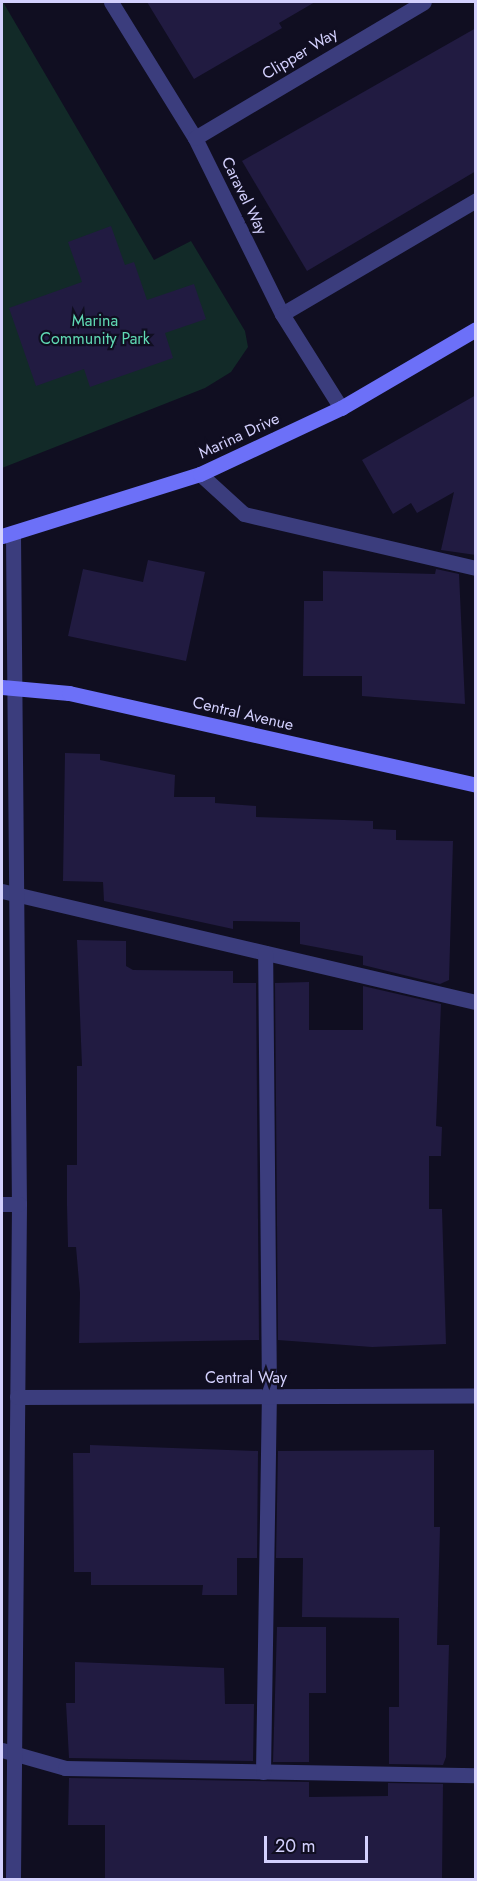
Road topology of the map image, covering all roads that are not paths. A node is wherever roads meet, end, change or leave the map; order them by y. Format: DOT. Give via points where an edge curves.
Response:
graph roads {
  1 [pos="111,2"];
  2 [pos="424,2"];
  3 [pos="195,138"];
  4 [pos="476,200"];
  5 [pos="282,314"];
  6 [pos="476,329"];
  7 [pos="340,408"];
  8 [pos="200,474"];
  9 [pos="7,536"];
  10 [pos="476,568"];
  11 [pos="8,688"];
  12 [pos="476,785"];
  13 [pos="2,891"];
  14 [pos="19,895"];
  15 [pos="265,952"];
  16 [pos="476,1002"];
  17 [pos="2,1204"];
  18 [pos="19,1204"];
  19 [pos="476,1395"];
  20 [pos="270,1396"];
  21 [pos="17,1397"];
  22 [pos="8,1753"];
  23 [pos="263,1772"];
  24 [pos="476,1775"];
  25 [pos="13,1880"];
  1 -- 3 [label="street, Caravel Way"];
  2 -- 3 [label="street, Clipper Way"];
  3 -- 5 [label="street, Caravel Way"];
  4 -- 5 [label="street"];
  5 -- 7 [label="street, Caravel Way"];
  6 -- 7 [label="main road, Marina Drive"];
  7 -- 8 [label="main road, Marina Drive"];
  8 -- 9 [label="main road, Marina Drive"];
  8 -- 10 [label="street" via="244,514"];
  9 -- 11 [label="street"];
  11 -- 12 [label="main road, Central Avenue" via="69,693"];
  11 -- 14 [label="street"];
  13 -- 14 [label="street"];
  14 -- 15 [label="street"];
  14 -- 18 [label="street"];
  15 -- 16 [label="street"];
  15 -- 20 [label="street"];
  17 -- 18 [label="street"];
  18 -- 21 [label="street"];
  19 -- 20 [label="street, Central Way"];
  20 -- 21 [label="street, Central Way"];
  20 -- 23 [label="street"];
  21 -- 22 [label="street"];
  22 -- 23 [label="street" via="65,1768"];
  22 -- 25 [label="street"];
  23 -- 24 [label="street"];
}
